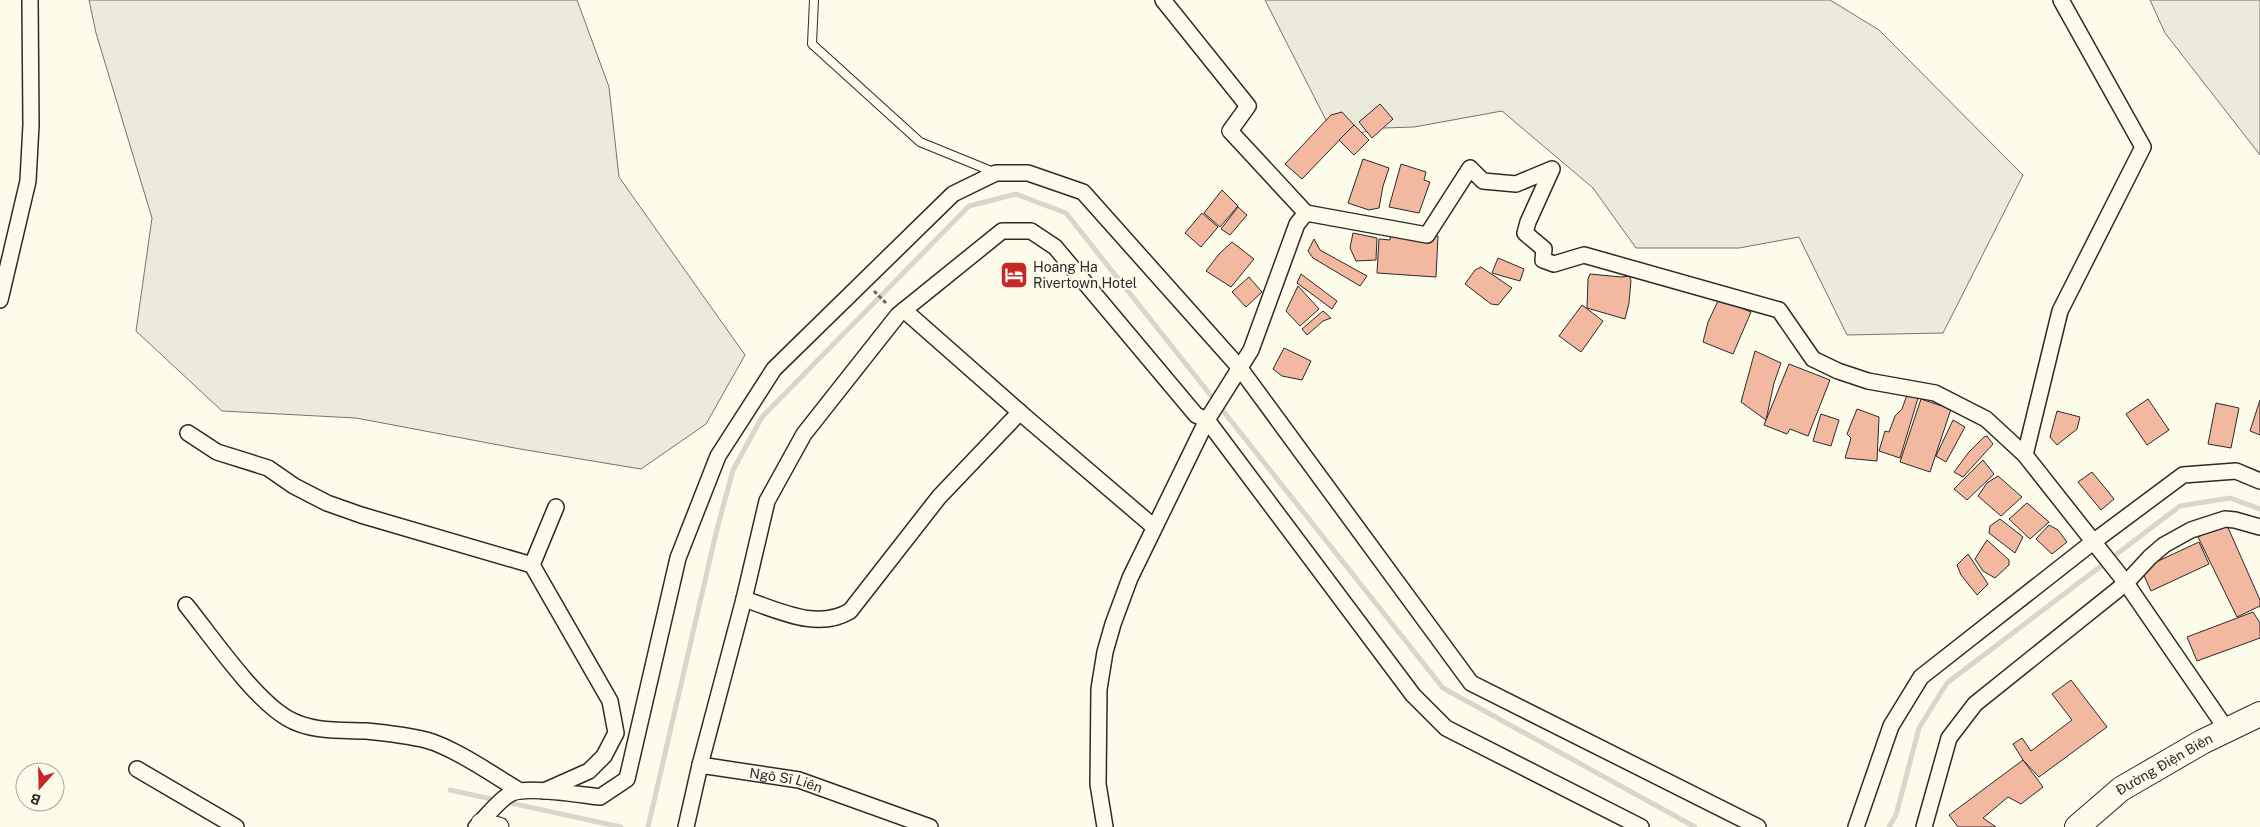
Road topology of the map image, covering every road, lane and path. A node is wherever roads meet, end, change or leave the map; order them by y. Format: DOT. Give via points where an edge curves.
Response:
graph roads {
  1 [pos="30,0"];
  2 [pos="814,0"];
  3 [pos="1163,0"];
  4 [pos="2061,0"];
  5 [pos="996,173"];
  6 [pos="1306,212"];
  7 [pos="868,285"];
  8 [pos="0,300"];
  9 [pos="899,310"];
  10 [pos="1236,372"];
  11 [pos="1020,412"];
  12 [pos="1208,418"];
  13 [pos="188,432"];
  14 [pos="2024,455"];
  15 [pos="2260,481"];
  16 [pos="556,506"];
  17 [pos="1154,526"];
  18 [pos="2260,527"];
  19 [pos="2093,542"];
  20 [pos="532,565"];
  21 [pos="2126,583"];
  22 [pos="744,599"];
  23 [pos="186,605"];
  24 [pos="2260,714"];
  25 [pos="2227,730"];
  26 [pos="700,765"];
  27 [pos="137,769"];
  28 [pos="543,791"];
  29 [pos="515,792"];
  30 [pos="486,823"];
  31 [pos="236,827"];
  32 [pos="686,827"];
  33 [pos="930,827"];
  34 [pos="1105,827"];
  35 [pos="1641,827"];
  36 [pos="1758,827"];
  37 [pos="1856,827"];
  38 [pos="1924,827"];
  39 [pos="2077,827"];
  1 -- 8 [label="street" via="28,181"];
  2 -- 5 [label="lane" via="812,44 920,142"];
  3 -- 6 [label="street" via="1248,106 1230,131"];
  4 -- 14 [label="street" via="2143,147 2060,311"];
  5 -- 10 [label="street" via="1028,174 1083,192"];
  5 -- 28 [label="street" via="953,194 774,369 718,456 678,558 627,779 600,797"];
  6 -- 10 [label="street" via="1297,224 1251,350"];
  6 -- 14 [label="street" via="1426,235 1470,168 1483,181 1516,184 1552,169 1525,233 1544,249 1543,260 1554,264 1584,254 1779,310 1813,359 1868,381 1935,393 1986,419"];
  7 -- 9 [label="path"];
  9 -- 11 [label="street"];
  9 -- 12 [label="street" via="1002,231 1031,231 1054,247 1196,415"];
  9 -- 22 [label="street" via="804,434 767,501"];
  10 -- 12 [label="street"];
  10 -- 36 [label="street" via="1471,683"];
  11 -- 17 [label="street"];
  11 -- 22 [label="street" via="939,497 850,611 838,619 818,620"];
  12 -- 17 [label="street"];
  12 -- 35 [label="street" via="1412,695 1446,728"];
  13 -- 20 [label="street" via="217,452 268,468 327,503"];
  14 -- 19 [label="street"];
  15 -- 19 [label="street" via="2236,471 2183,475"];
  16 -- 20 [label="street"];
  17 -- 34 [label="street" via="1130,578 1105,652 1100,689 1098,784"];
  18 -- 21 [label="street" via="2225,520 2191,530 2150,557"];
  19 -- 21 [label="street"];
  19 -- 37 [label="street" via="1921,677 1891,726"];
  20 -- 28 [label="street" via="610,700 616,733 604,756 589,771"];
  21 -- 25 [label="street"];
  21 -- 38 [label="street" via="1975,704 1949,738"];
  22 -- 26 [label="street"];
  23 -- 29 [label="street" via="251,685 289,720 321,728 385,733 428,741"];
  24 -- 25 [label="main road, Đường Điện Biên"];
  25 -- 39 [label="main road, Đường Điện Biên" via="2121,789"];
  26 -- 32 [label="street"];
  26 -- 33 [label="street, Ngô Sĩ Liên" via="798,780"];
  27 -- 31 [label="street"];
  28 -- 29 [label="street"];
  29 -- 30 [label="street"];
}
